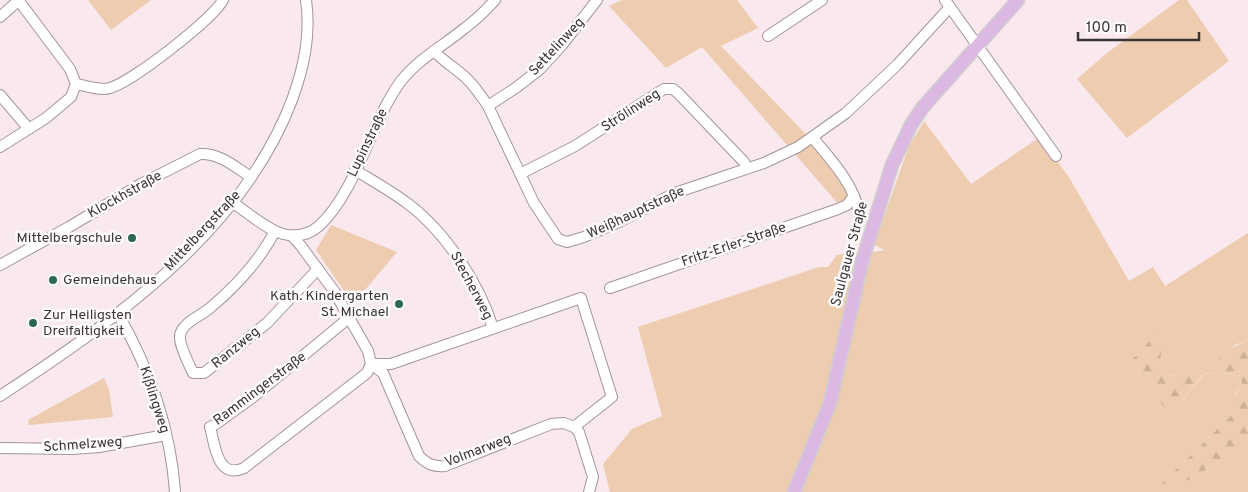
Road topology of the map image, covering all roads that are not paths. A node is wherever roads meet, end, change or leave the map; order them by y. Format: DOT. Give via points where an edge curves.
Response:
graph roads {
  1 [pos="19,0"];
  2 [pos="223,0"];
  3 [pos="306,0"];
  4 [pos="495,0"];
  5 [pos="597,0"];
  6 [pos="822,0"];
  7 [pos="1018,0"];
  8 [pos="948,3"];
  9 [pos="0,17"];
  10 [pos="768,36"];
  11 [pos="977,45"];
  12 [pos="434,51"];
  13 [pos="76,84"];
  14 [pos="0,96"];
  15 [pos="488,106"];
  16 [pos="30,130"];
  17 [pos="813,138"];
  18 [pos="0,147"];
  19 [pos="1056,156"];
  20 [pos="747,168"];
  21 [pos="355,170"];
  22 [pos="520,174"];
  23 [pos="251,177"];
  24 [pos="854,196"];
  25 [pos="232,202"];
  26 [pos="859,214"];
  27 [pos="275,231"];
  28 [pos="292,236"];
  29 [pos="0,265"];
  30 [pos="318,269"];
  31 [pos="610,288"];
  32 [pos="118,314"];
  33 [pos="350,318"];
  34 [pos="493,328"];
  35 [pos="371,364"];
  36 [pos="0,396"];
  37 [pos="574,427"];
  38 [pos="166,435"];
  39 [pos="0,448"];
  40 [pos="175,492"];
  41 [pos="589,492"];
  42 [pos="794,492"];
  1 -- 9 [label="street"];
  1 -- 13 [label="street" via="70,69"];
  2 -- 13 [label="street" via="219,8 186,37 120,84 101,89"];
  3 -- 23 [label="street, Mittelbergstraße" via="306,50 297,85 271,148"];
  4 -- 12 [label="street, Lupinstraße"];
  5 -- 15 [label="street, Settelinweg" via="540,69"];
  6 -- 10 [label="street"];
  7 -- 11 [label="main road, Saulgauer Straße"];
  8 -- 11 [label="street"];
  8 -- 17 [label="street, Weißhauptstraße" via="885,76 846,113"];
  11 -- 19 [label="street"];
  11 -- 42 [label="main road, Saulgauer Straße" via="923,107 892,165 862,262 830,403"];
  12 -- 15 [label="street, Weißhauptstraße" via="474,86"];
  12 -- 21 [label="street, Lupinstraße" via="411,69 390,97"];
  13 -- 16 [label="street" via="71,97"];
  14 -- 16 [label="street"];
  15 -- 22 [label="street, Weißhauptstraße"];
  16 -- 18 [label="street"];
  17 -- 20 [label="street, Weißhauptstraße" via="782,156"];
  17 -- 24 [label="street" via="835,164"];
  20 -- 22 [label="street, Weißhauptstraße" via="675,193 597,232 566,242 555,236"];
  20 -- 22 [label="street, Strölinweg" via="678,93 664,89 575,146"];
  21 -- 28 [label="street, Lupinstraße" via="332,211 318,226 302,235"];
  21 -- 34 [label="street, Stecherweg" via="408,204 445,241 475,288"];
  23 -- 25 [label="street, Mittelbergstraße"];
  23 -- 29 [label="street, Klockhstraße" via="220,157 200,154"];
  24 -- 26 [label="street"];
  24 -- 31 [label="street, Fritz-Erler-Straße" via="842,207"];
  25 -- 27 [label="street"];
  25 -- 32 [label="street, Mittelbergstraße" via="179,260"];
  27 -- 28 [label="street"];
  27 -- 30 [label="street, Ranzweg" via="235,284 211,308 184,327 180,342 193,373 204,373 244,343"];
  28 -- 30 [label="street"];
  30 -- 33 [label="street"];
  32 -- 36 [label="street, Mittelbergstraße"];
  32 -- 38 [label="street, Kißlingweg" via="144,365"];
  33 -- 35 [label="street" via="368,351"];
  33 -- 35 [label="street, Rammingerstraße" via="252,398 210,427 223,467 237,472 244,468 367,373"];
  34 -- 35 [label="street" via="391,364"];
  34 -- 37 [label="street" via="580,298 612,397"];
  35 -- 37 [label="street, Volmarweg" via="382,373 419,456 431,466 445,466 551,424 564,423"];
  37 -- 41 [label="street" via="579,432 593,477"];
  38 -- 39 [label="street, Schmelzweg" via="99,447"];
  38 -- 40 [label="street, Kißlingweg"];
}
